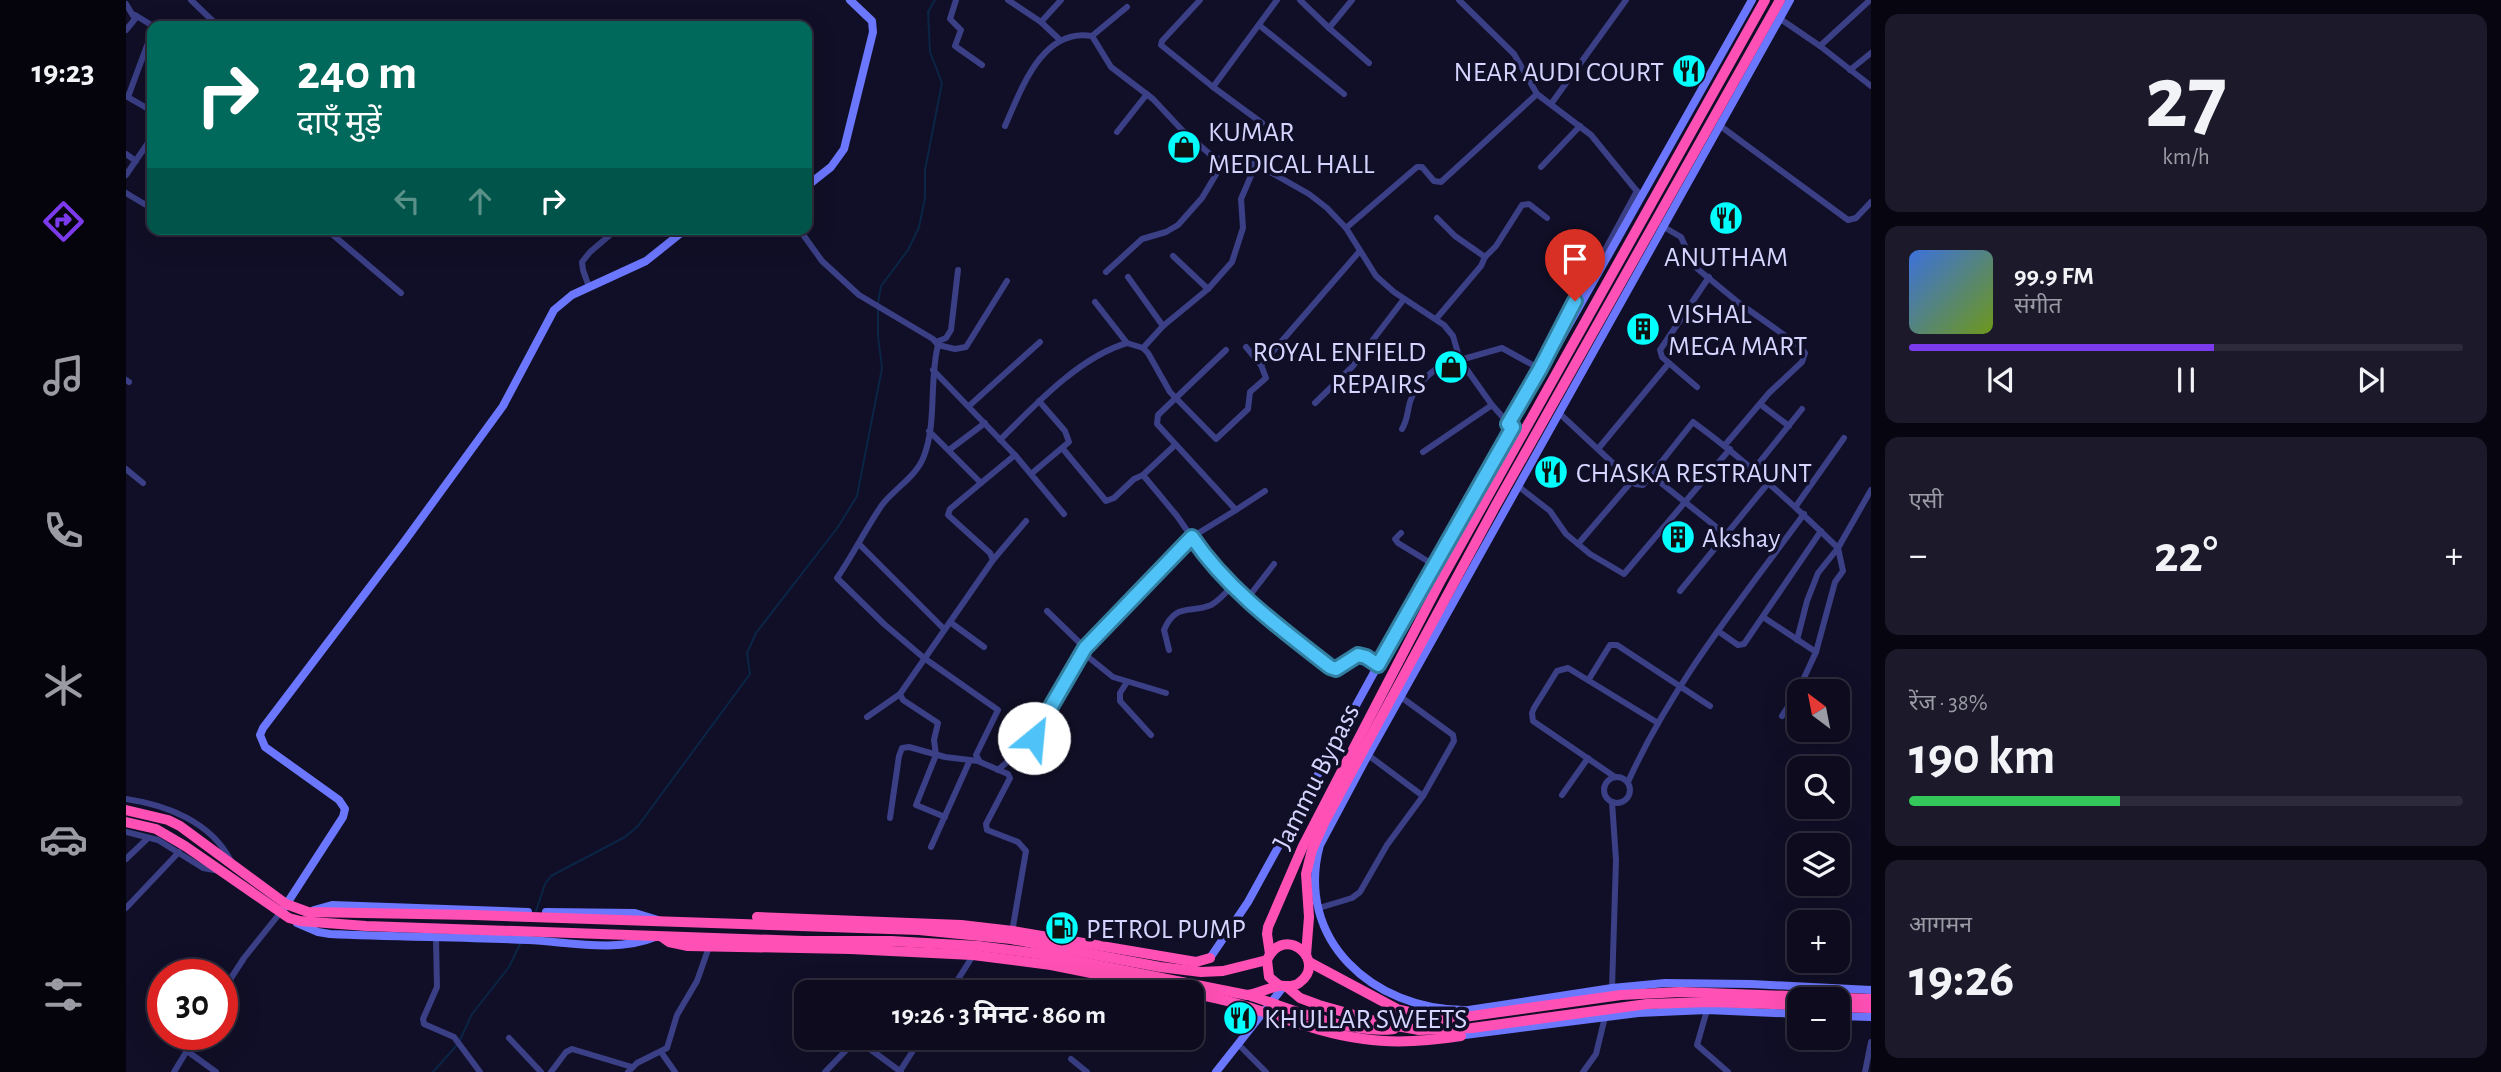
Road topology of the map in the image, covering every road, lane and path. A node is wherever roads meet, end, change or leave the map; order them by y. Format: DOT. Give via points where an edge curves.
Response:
graph roads {
  1 [pos="191,0"];
  2 [pos="850,0"];
  3 [pos="956,0"];
  4 [pos="1008,0"];
  5 [pos="1061,0"];
  6 [pos="1200,0"];
  7 [pos="1277,0"];
  8 [pos="1300,0"];
  9 [pos="1352,0"];
  10 [pos="1459,0"];
  11 [pos="1625,0"];
  12 [pos="1752,0"];
  13 [pos="1765,0"];
  14 [pos="1780,0"];
  15 [pos="1790,0"];
  16 [pos="1870,0"];
  17 [pos="126,4"];
  18 [pos="1127,7"];
  19 [pos="135,15"];
  20 [pos="1779,19"];
  21 [pos="213,21"];
  22 [pos="147,22"];
  23 [pos="1041,22"];
  24 [pos="1259,25"];
  25 [pos="1329,28"];
  26 [pos="126,30"];
  27 [pos="1092,36"];
  28 [pos="1060,40"];
  29 [pos="147,45"];
  30 [pos="1819,46"];
  31 [pos="1871,53"];
  32 [pos="1369,63"];
  33 [pos="982,65"];
  34 [pos="1850,70"];
  35 [pos="1871,86"];
  36 [pos="1213,87"];
  37 [pos="1147,94"];
  38 [pos="1344,94"];
  39 [pos="1537,94"];
  40 [pos="127,97"];
  41 [pos="1551,104"];
  42 [pos="147,108"];
  43 [pos="1262,123"];
  44 [pos="1719,125"];
  45 [pos="1005,126"];
  46 [pos="1580,126"];
  47 [pos="1117,132"];
  48 [pos="147,144"];
  49 [pos="126,154"];
  50 [pos="136,161"];
  51 [pos="1224,161"];
  52 [pos="1256,164"];
  53 [pos="1541,167"];
  54 [pos="126,175"];
  55 [pos="812,182"];
  56 [pos="1639,193"];
  57 [pos="126,194"];
  58 [pos="1871,202"];
  59 [pos="146,205"];
  60 [pos="1437,218"];
  61 [pos="1547,218"];
  62 [pos="1662,226"];
  63 [pos="1346,228"];
  64 [pos="333,235"];
  65 [pos="610,235"];
  66 [pos="678,235"];
  67 [pos="803,235"];
  68 [pos="1359,252"];
  69 [pos="1172,256"];
  70 [pos="1485,257"];
  71 [pos="958,270"];
  72 [pos="1106,272"];
  73 [pos="1128,277"];
  74 [pos="1709,277"];
  75 [pos="1007,281"];
  76 [pos="589,287"];
  77 [pos="1208,289"];
  78 [pos="401,292"];
  79 [pos="1404,299"];
  80 [pos="1095,302"];
  81 [pos="1578,303"];
  82 [pos="1436,319"];
  83 [pos="1163,326"];
  84 [pos="1040,342"];
  85 [pos="937,343"];
  86 [pos="1127,343"];
  87 [pos="1245,347"];
  88 [pos="1143,348"];
  89 [pos="1226,350"];
  90 [pos="1459,357"];
  91 [pos="1669,363"];
  92 [pos="1261,365"];
  93 [pos="1540,369"];
  94 [pos="933,370"];
  95 [pos="1698,387"];
  96 [pos="1177,398"];
  97 [pos="1038,401"];
  98 [pos="1315,404"];
  99 [pos="1760,404"];
  100 [pos="1492,405"];
  101 [pos="969,407"];
  102 [pos="1802,410"];
  103 [pos="1559,413"];
  104 [pos="985,424"];
  105 [pos="1788,426"];
  106 [pos="1514,428"];
  107 [pos="1402,429"];
  108 [pos="929,431"];
  109 [pos="1844,438"];
  110 [pos="1000,440"];
  111 [pos="1175,445"];
  112 [pos="1728,447"];
  113 [pos="1063,449"];
  114 [pos="1598,449"];
  115 [pos="949,450"];
  116 [pos="1423,452"];
  117 [pos="1015,455"];
  118 [pos="126,469"];
  119 [pos="1754,469"];
  120 [pos="1031,474"];
  121 [pos="1143,475"];
  122 [pos="1651,475"];
  123 [pos="1632,481"];
  124 [pos="1769,482"];
  125 [pos="143,483"];
  126 [pos="981,483"];
  127 [pos="1518,486"];
  128 [pos="1871,490"];
  129 [pos="1265,491"];
  130 [pos="1684,502"];
  131 [pos="1796,506"];
  132 [pos="1236,510"];
  133 [pos="1065,514"];
  134 [pos="1804,514"];
  135 [pos="1026,522"];
  136 [pos="1821,530"];
  137 [pos="1401,533"];
  138 [pos="1725,534"];
  139 [pos="1192,537"];
  140 [pos="859,544"];
  141 [pos="1578,544"];
  142 [pos="1838,548"];
  143 [pos="993,561"];
  144 [pos="1274,564"];
  145 [pos="1434,565"];
  146 [pos="1232,586"];
  147 [pos="1680,591"];
  148 [pos="1247,599"];
  149 [pos="1047,611"];
  150 [pos="1763,617"];
  151 [pos="950,622"];
  152 [pos="944,629"];
  153 [pos="1718,631"];
  154 [pos="1797,640"];
  155 [pos="984,647"];
  156 [pos="1084,650"];
  157 [pos="1169,650"];
  158 [pos="1816,652"];
  159 [pos="923,658"];
  160 [pos="1378,665"];
  161 [pos="1589,679"];
  162 [pos="1127,682"];
  163 [pos="1681,685"];
  164 [pos="1166,693"];
  165 [pos="900,694"];
  166 [pos="1401,697"];
  167 [pos="1710,706"];
  168 [pos="1782,716"];
  169 [pos="867,717"];
  170 [pos="1658,723"];
  171 [pos="1151,736"];
  172 [pos="936,755"];
  173 [pos="1368,755"];
  174 [pos="1588,758"];
  175 [pos="970,760"];
  176 [pos="980,762"];
  177 [pos="998,769"];
  178 [pos="1615,777"];
  179 [pos="1628,782"];
  180 [pos="1562,795"];
  181 [pos="1423,796"];
  182 [pos="126,799"];
  183 [pos="1612,802"];
  184 [pos="126,810"];
  185 [pos="945,817"];
  186 [pos="890,818"];
  187 [pos="126,822"];
  188 [pos="126,832"];
  189 [pos="148,838"];
  190 [pos="931,848"];
  191 [pos="179,852"];
  192 [pos="126,859"];
  193 [pos="233,865"];
  194 [pos="222,871"];
  195 [pos="126,908"];
  196 [pos="1319,908"];
  197 [pos="285,912"];
  198 [pos="662,922"];
  199 [pos="515,935"];
  200 [pos="1012,935"];
  201 [pos="660,936"];
  202 [pos="436,938"];
  203 [pos="710,942"];
  204 [pos="1085,943"];
  205 [pos="1043,949"];
  206 [pos="976,951"];
  207 [pos="997,953"];
  208 [pos="1268,957"];
  209 [pos="1210,958"];
  210 [pos="1095,959"];
  211 [pos="1308,959"];
  212 [pos="238,967"];
  213 [pos="1105,975"];
  214 [pos="958,980"];
  215 [pos="1129,980"];
  216 [pos="1284,986"];
  217 [pos="1612,988"];
  218 [pos="1871,990"];
  219 [pos="1247,995"];
  220 [pos="1204,996"];
  221 [pos="1871,999"];
  222 [pos="1272,1003"];
  223 [pos="1787,1005"];
  224 [pos="1850,1007"];
  225 [pos="1871,1008"];
  226 [pos="1464,1010"];
  227 [pos="1707,1010"];
  228 [pos="1264,1013"];
  229 [pos="1787,1013"];
  230 [pos="1850,1016"];
  231 [pos="1605,1017"];
  232 [pos="1871,1017"];
  233 [pos="1442,1025"];
  234 [pos="1404,1028"];
  235 [pos="1461,1036"];
  236 [pos="509,1038"];
  237 [pos="1871,1042"];
  238 [pos="1239,1045"];
  239 [pos="914,1050"];
  240 [pos="187,1051"];
  241 [pos="661,1052"];
  242 [pos="1071,1059"];
  243 [pos="890,1069"];
  244 [pos="630,1070"];
  245 [pos="174,1072"];
  246 [pos="216,1072"];
  247 [pos="480,1072"];
  248 [pos="541,1072"];
  249 [pos="551,1072"];
  250 [pos="675,1072"];
  251 [pos="825,1072"];
  252 [pos="900,1072"];
  253 [pos="1087,1072"];
  254 [pos="1216,1072"];
  255 [pos="1266,1072"];
  256 [pos="1583,1072"];
  257 [pos="1728,1072"];
  258 [pos="1865,1072"];
  1 -- 21 [label="street"];
  2 -- 55 [label="street" via="872,21 873,32 844,149"];
  3 -- 33 [label="street" via="950,19 961,30 954,46"];
  4 -- 23 [label="street"];
  5 -- 23 [label="street"];
  6 -- 36 [label="street" via="1161,45"];
  7 -- 24 [label="street"];
  8 -- 25 [label="street"];
  9 -- 25 [label="street"];
  10 -- 39 [label="street" via="1514,54"];
  11 -- 41 [label="street"];
  12 -- 56 [label="street"];
  13 -- 106 [label="highway, Jammu Bypass"];
  14 -- 211 [label="highway, Jammu Bypass" via="1496,505 1325,821 1306,874"];
  15 -- 20 [label="street"];
  16 -- 30 [label="street"];
  17 -- 19 [label="street"];
  18 -- 27 [label="street"];
  19 -- 22 [label="street"];
  19 -- 26 [label="street"];
  20 -- 30 [label="street"];
  20 -- 44 [label="street"];
  23 -- 28 [label="street"];
  24 -- 36 [label="street"];
  24 -- 38 [label="street"];
  25 -- 32 [label="street"];
  27 -- 28 [label="street"];
  27 -- 37 [label="street" via="1111,67"];
  28 -- 45 [label="street" via="1030,74"];
  29 -- 40 [label="street"];
  30 -- 34 [label="street"];
  31 -- 34 [label="street"];
  34 -- 35 [label="street"];
  36 -- 43 [label="street"];
  37 -- 47 [label="street"];
  37 -- 51 [label="street" via="1182,130"];
  39 -- 41 [label="street"];
  39 -- 63 [label="street" via="1441,182 1417,167"];
  40 -- 42 [label="street"];
  41 -- 46 [label="street"];
  44 -- 58 [label="street" via="1848,220"];
  44 -- 62 [label="street"];
  46 -- 53 [label="street"];
  46 -- 56 [label="street"];
  48 -- 50 [label="street"];
  49 -- 50 [label="street"];
  50 -- 54 [label="street"];
  51 -- 52 [label="street"];
  51 -- 72 [label="street" via="1186,218 1166,232 1142,239"];
  52 -- 63 [label="street" via="1309,194"];
  52 -- 77 [label="street" via="1241,199 1243,228 1236,253"];
  56 -- 81 [label="street"];
  57 -- 59 [label="street"];
  60 -- 70 [label="street"];
  61 -- 70 [label="street" via="1529,204 1522,205"];
  62 -- 74 [label="street" via="1681,237 1691,261"];
  62 -- 103 [label="street"];
  63 -- 68 [label="street"];
  64 -- 78 [label="street"];
  65 -- 76 [label="street" via="582,262"];
  66 -- 76 [label="street" via="646,261"];
  67 -- 85 [label="street" via="822,261 859,295"];
  68 -- 79 [label="street" via="1376,276"];
  68 -- 92 [label="street"];
  69 -- 77 [label="street"];
  70 -- 82 [label="street"];
  71 -- 85 [label="street" via="951,330"];
  73 -- 83 [label="street"];
  74 -- 91 [label="street" via="1660,350"];
  74 -- 99 [label="street" via="1805,353 1802,362"];
  75 -- 85 [label="street" via="970,343 955,349"];
  76 -- 197 [label="street" via="554,310 503,406 260,735 265,747 345,809"];
  77 -- 83 [label="street"];
  79 -- 82 [label="street"];
  79 -- 98 [label="street" via="1353,366"];
  80 -- 86 [label="street"];
  81 -- 93 [label="street"];
  81 -- 106 [label="street"];
  82 -- 90 [label="street" via="1453,336"];
  83 -- 88 [label="street"];
  84 -- 101 [label="street"];
  85 -- 94 [label="street"];
  86 -- 88 [label="street"];
  86 -- 97 [label="street" via="1086,363"];
  87 -- 92 [label="street"];
  88 -- 96 [label="street"];
  89 -- 96 [label="street"];
  90 -- 93 [label="street" via="1502,348"];
  90 -- 100 [label="street"];
  90 -- 107 [label="street" via="1432,371 1421,383"];
  91 -- 95 [label="street"];
  91 -- 114 [label="street"];
  92 -- 96 [label="street" via="1266,378 1251,392 1248,409 1219,438"];
  93 -- 106 [label="street"];
  94 -- 101 [label="street"];
  94 -- 108 [label="street"];
  96 -- 111 [label="street" via="1156,420"];
  97 -- 110 [label="street"];
  97 -- 113 [label="street" via="1068,438"];
  99 -- 105 [label="street"];
  99 -- 112 [label="street"];
  100 -- 106 [label="street"];
  100 -- 116 [label="street"];
  101 -- 104 [label="street"];
  102 -- 105 [label="street"];
  103 -- 114 [label="street"];
  103 -- 127 [label="street"];
  104 -- 110 [label="street"];
  104 -- 115 [label="street"];
  105 -- 119 [label="street"];
  106 -- 145 [label="street"];
  106 -- 208 [label="highway, Jammu Bypass" via="1303,846 1268,926"];
  108 -- 115 [label="street"];
  108 -- 140 [label="street" via="921,462 882,505"];
  109 -- 131 [label="street"];
  110 -- 117 [label="street"];
  111 -- 121 [label="street"];
  111 -- 132 [label="street"];
  112 -- 119 [label="street"];
  112 -- 122 [label="street" via="1693,422"];
  112 -- 130 [label="street"];
  113 -- 120 [label="street"];
  113 -- 121 [label="street" via="1106,501"];
  114 -- 123 [label="street"];
  115 -- 126 [label="street"];
  117 -- 120 [label="street"];
  117 -- 126 [label="street"];
  118 -- 125 [label="street"];
  119 -- 124 [label="street"];
  120 -- 133 [label="street"];
  121 -- 139 [label="street"];
  122 -- 123 [label="street" via="1643,485"];
  122 -- 130 [label="street"];
  123 -- 141 [label="street"];
  124 -- 131 [label="street"];
  124 -- 138 [label="street"];
  126 -- 143 [label="street" via="948,515"];
  127 -- 141 [label="street" via="1550,511"];
  127 -- 166 [label="street"];
  128 -- 142 [label="street"];
  129 -- 132 [label="street"];
  130 -- 138 [label="street"];
  130 -- 141 [label="street" via="1624,573"];
  131 -- 134 [label="street"];
  132 -- 139 [label="street"];
  134 -- 136 [label="street"];
  134 -- 153 [label="street"];
  135 -- 143 [label="street"];
  136 -- 142 [label="street"];
  136 -- 150 [label="street"];
  137 -- 145 [label="street" via="1395,539 1398,543"];
  138 -- 147 [label="street"];
  139 -- 146 [label="street"];
  139 -- 156 [label="street"];
  140 -- 152 [label="street"];
  140 -- 159 [label="street" via="837,578"];
  142 -- 154 [label="street" via="1815,580"];
  142 -- 158 [label="street" via="1843,570 1835,582"];
  143 -- 151 [label="street"];
  144 -- 148 [label="street"];
  145 -- 160 [label="street"];
  146 -- 148 [label="street"];
  146 -- 157 [label="street" via="1212,605 1182,610 1169,620 1164,630"];
  148 -- 160 [label="street" via="1330,667 1336,669 1358,655"];
  149 -- 156 [label="street"];
  150 -- 153 [label="street" via="1741,645"];
  150 -- 154 [label="street"];
  151 -- 152 [label="street"];
  151 -- 155 [label="street"];
  152 -- 159 [label="street"];
  153 -- 163 [label="street"];
  154 -- 158 [label="street"];
  156 -- 162 [label="street" via="1107,673"];
  156 -- 177 [label="street" via="1039,734"];
  158 -- 168 [label="street"];
  159 -- 165 [label="street"];
  159 -- 176 [label="street" via="998,710 977,752"];
  160 -- 209 [label="street" via="1255,890"];
  161 -- 163 [label="street" via="1613,644"];
  161 -- 170 [label="street"];
  161 -- 174 [label="street" via="1560,668 1531,713 1533,721"];
  162 -- 164 [label="street"];
  162 -- 171 [label="street" via="1120,701"];
  163 -- 167 [label="street"];
  163 -- 170 [label="street"];
  165 -- 169 [label="street"];
  165 -- 172 [label="street" via="937,720"];
  166 -- 173 [label="street"];
  166 -- 181 [label="street" via="1454,738"];
  170 -- 179 [label="street"];
  172 -- 175 [label="street"];
  172 -- 185 [label="street" via="916,805"];
  172 -- 186 [label="street" via="902,748"];
  173 -- 181 [label="street"];
  173 -- 196 [label="street" via="1320,845 1315,886"];
  174 -- 178 [label="street"];
  174 -- 180 [label="street"];
  175 -- 176 [label="street"];
  175 -- 185 [label="street"];
  176 -- 177 [label="street"];
  177 -- 200 [label="street" via="1010,778 986,827 1018,842 1026,851"];
  178 -- 179 [label="street"];
  178 -- 183 [label="street" via="1604,789"];
  179 -- 183 [label="street" via="1628,798"];
  181 -- 196 [label="street" via="1356,897"];
  182 -- 193 [label="street" via="195,822 218,840"];
  183 -- 217 [label="street" via="1616,860"];
  184 -- 193 [label="highway" via="169,820"];
  185 -- 190 [label="street"];
  187 -- 194 [label="highway" via="156,829"];
  188 -- 189 [label="street"];
  189 -- 191 [label="street"];
  189 -- 192 [label="street"];
  191 -- 194 [label="street" via="203,868"];
  191 -- 195 [label="street"];
  193 -- 197 [label="highway"];
  194 -- 197 [label="highway"];
  196 -- 226 [label="street" via="1331,942 1374,986 1423,1007"];
  197 -- 198 [label="highway" via="526,914"];
  197 -- 199 [label="highway" via="300,921"];
  197 -- 202 [label="street" via="308,928 330,934"];
  197 -- 212 [label="street"];
  198 -- 200 [label="highway"];
  198 -- 201 [label="highway"];
  199 -- 201 [label="highway"];
  199 -- 202 [label="street"];
  200 -- 204 [label="highway"];
  200 -- 205 [label="highway"];
  201 -- 203 [label="highway"];
  202 -- 247 [label="street" via="438,981 423,1019 427,1026 454,1037"];
  203 -- 206 [label="highway" via="891,941"];
  203 -- 241 [label="street" via="669,1044"];
  204 -- 209 [label="highway" via="1196,962"];
  204 -- 210 [label="highway"];
  205 -- 207 [label="highway"];
  205 -- 210 [label="highway"];
  206 -- 207 [label="highway"];
  206 -- 214 [label="street"];
  207 -- 213 [label="highway"];
  208 -- 210 [label="highway" via="1223,971 1201,972"];
  208 -- 211 [label="highway" via="1275,948 1289,944"];
  208 -- 216 [label="highway" via="1269,977"];
  210 -- 213 [label="highway"];
  210 -- 219 [label="highway"];
  211 -- 216 [label="highway" via="1306,976 1295,986"];
  211 -- 233 [label="highway" via="1397,1009"];
  213 -- 215 [label="highway"];
  216 -- 219 [label="highway"];
  216 -- 222 [label="street"];
  216 -- 234 [label="highway" via="1308,1001"];
  217 -- 218 [label="street" via="1690,983"];
  217 -- 226 [label="street"];
  219 -- 222 [label="highway"];
  220 -- 228 [label="highway"];
  221 -- 233 [label="highway" via="1680,992 1621,995"];
  222 -- 228 [label="street"];
  222 -- 234 [label="highway" via="1358,1029"];
  223 -- 233 [label="highway" via="1647,1004"];
  224 -- 225 [label="highway"];
  226 -- 233 [label="street"];
  227 -- 229 [label="street"];
  227 -- 231 [label="street"];
  227 -- 257 [label="street" via="1697,1045"];
  228 -- 235 [label="highway" via="1363,1039 1400,1042"];
  228 -- 238 [label="street"];
  230 -- 232 [label="street"];
  231 -- 235 [label="street"];
  231 -- 256 [label="street" via="1593,1060"];
  233 -- 234 [label="highway"];
  233 -- 235 [label="street"];
  236 -- 248 [label="street"];
  237 -- 258 [label="street"];
  238 -- 254 [label="street"];
  238 -- 255 [label="street"];
  239 -- 252 [label="street"];
  240 -- 245 [label="street"];
  240 -- 246 [label="street"];
  241 -- 244 [label="street"];
  241 -- 250 [label="street"];
  242 -- 253 [label="street"];
  243 -- 251 [label="street" via="855,1041"];
  243 -- 252 [label="street"];
  244 -- 249 [label="street" via="572,1049"];
}
